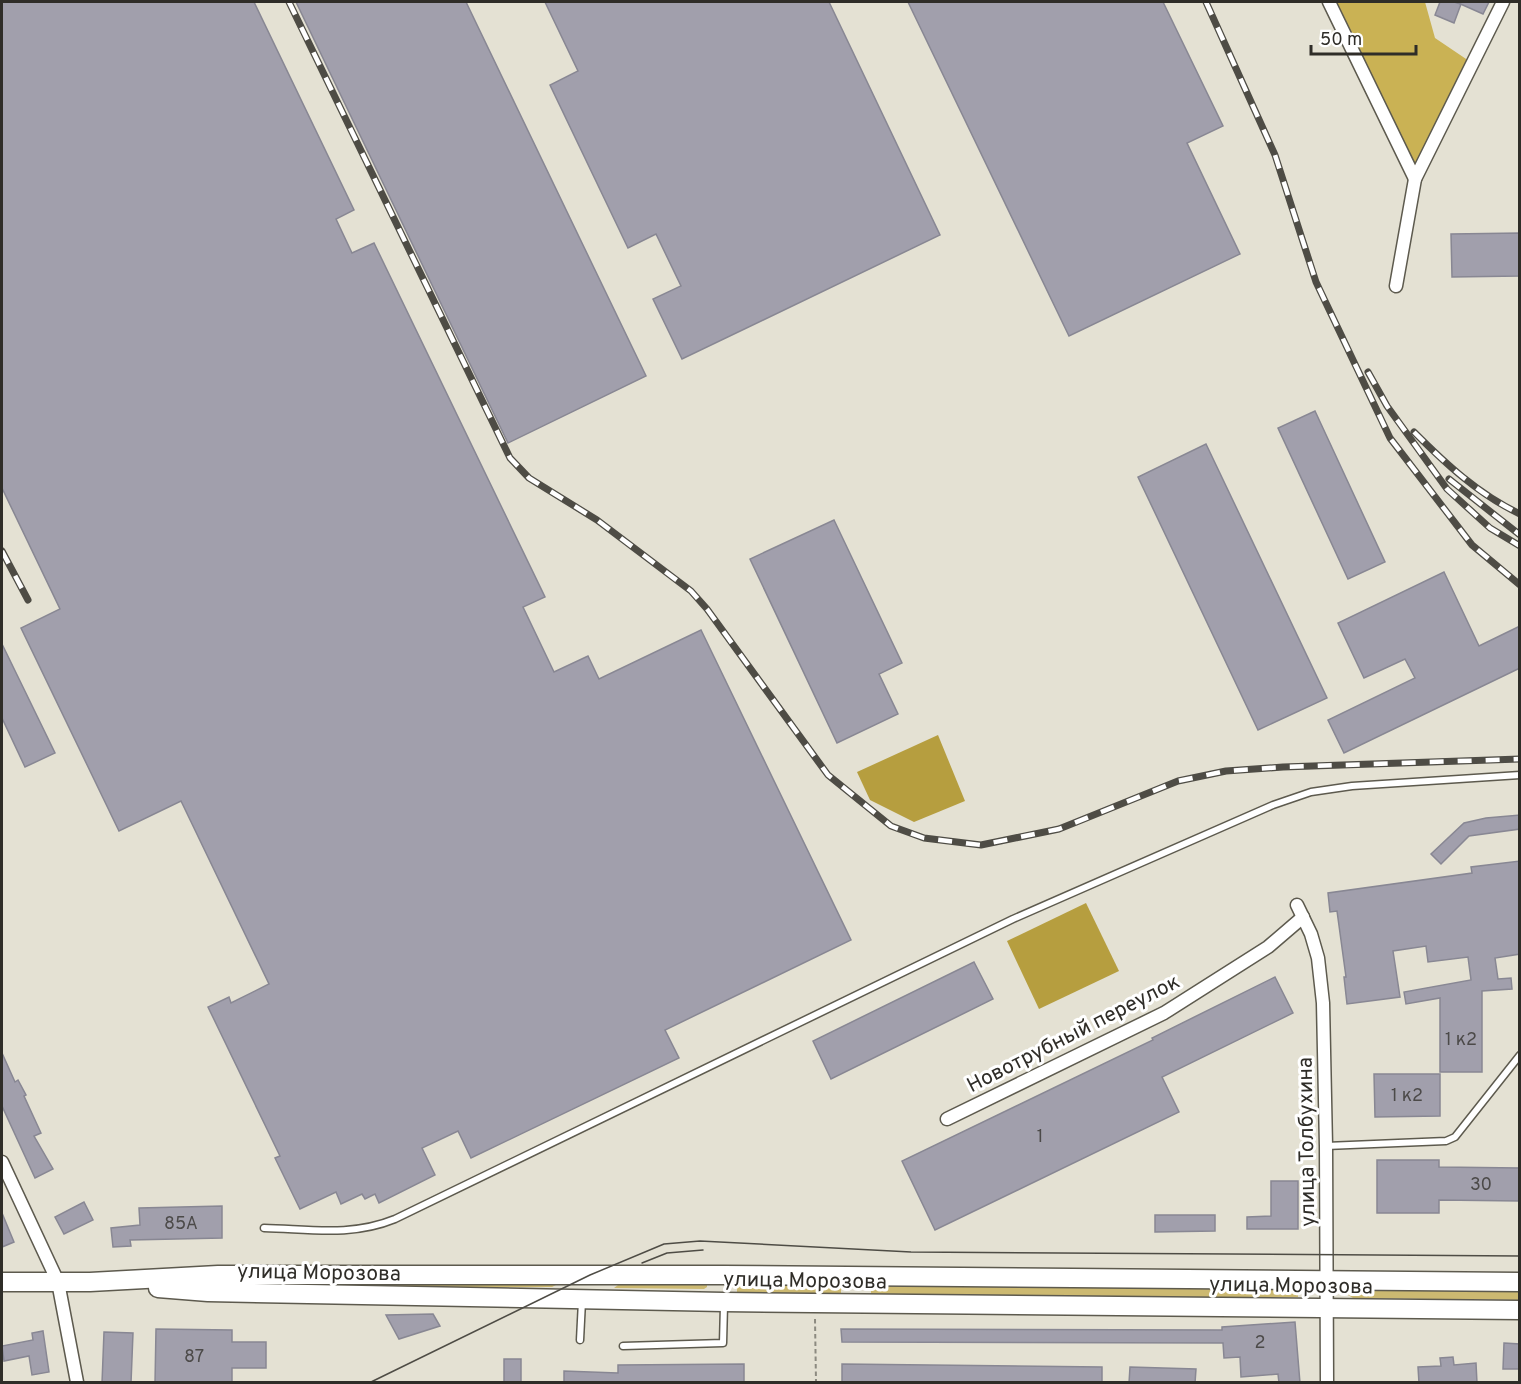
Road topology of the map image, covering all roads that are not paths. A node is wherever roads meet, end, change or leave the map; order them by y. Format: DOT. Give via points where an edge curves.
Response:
graph roads {
  1 [pos="1329,2"];
  2 [pos="1503,2"];
  3 [pos="1415,179"];
  4 [pos="1396,286"];
  5 [pos="1520,775"];
  6 [pos="1297,905"];
  7 [pos="1303,917"];
  8 [pos="1520,1054"];
  9 [pos="947,1119"];
  10 [pos="1326,1146"];
  11 [pos="2,1162"];
  12 [pos="264,1228"];
  13 [pos="723,1275"];
  14 [pos="857,1276"];
  15 [pos="1327,1281"];
  16 [pos="2,1282"];
  17 [pos="58,1282"];
  18 [pos="90,1282"];
  19 [pos="1520,1282"];
  20 [pos="582,1299"];
  21 [pos="724,1302"];
  22 [pos="858,1303"];
  23 [pos="1327,1308"];
  24 [pos="1520,1310"];
  25 [pos="580,1340"];
  26 [pos="623,1346"];
  27 [pos="77,1383"];
  28 [pos="1327,1383"];
  1 -- 3 [label="street"];
  2 -- 3 [label="street"];
  3 -- 4 [label="street"];
  5 -- 12 [label="lane" via="1352,786 1295,797 1013,919 395,1220 358,1230"];
  6 -- 7 [label="street, улица Толбухина"];
  7 -- 9 [label="street, Новотрубный переулок" via="1268,947 1164,1013"];
  7 -- 10 [label="street, улица Толбухина" via="1322,981"];
  8 -- 10 [label="lane" via="1455,1137 1446,1141"];
  10 -- 15 [label="street, улица Толбухина"];
  11 -- 17 [label="street"];
  13 -- 14 [label="main road, улица Морозова"];
  13 -- 18 [label="main road, улица Морозова" via="218,1275"];
  13 -- 21 [label="main road"];
  14 -- 15 [label="main road, улица Морозова"];
  14 -- 22 [label="main road"];
  15 -- 19 [label="main road, улица Морозова"];
  15 -- 23 [label="street, улица Толбухина"];
  16 -- 17 [label="main road, улица Морозова"];
  17 -- 18 [label="main road, улица Морозова"];
  17 -- 27 [label="street"];
  18 -- 20 [label="main road, улица Морозова" via="208,1292"];
  20 -- 21 [label="main road, улица Морозова"];
  20 -- 25 [label="lane"];
  21 -- 22 [label="main road, улица Морозова"];
  21 -- 26 [label="lane" via="723,1343"];
  22 -- 23 [label="main road, улица Морозова"];
  23 -- 24 [label="main road, улица Морозова"];
  23 -- 28 [label="street, улица Толбухина"];
}
